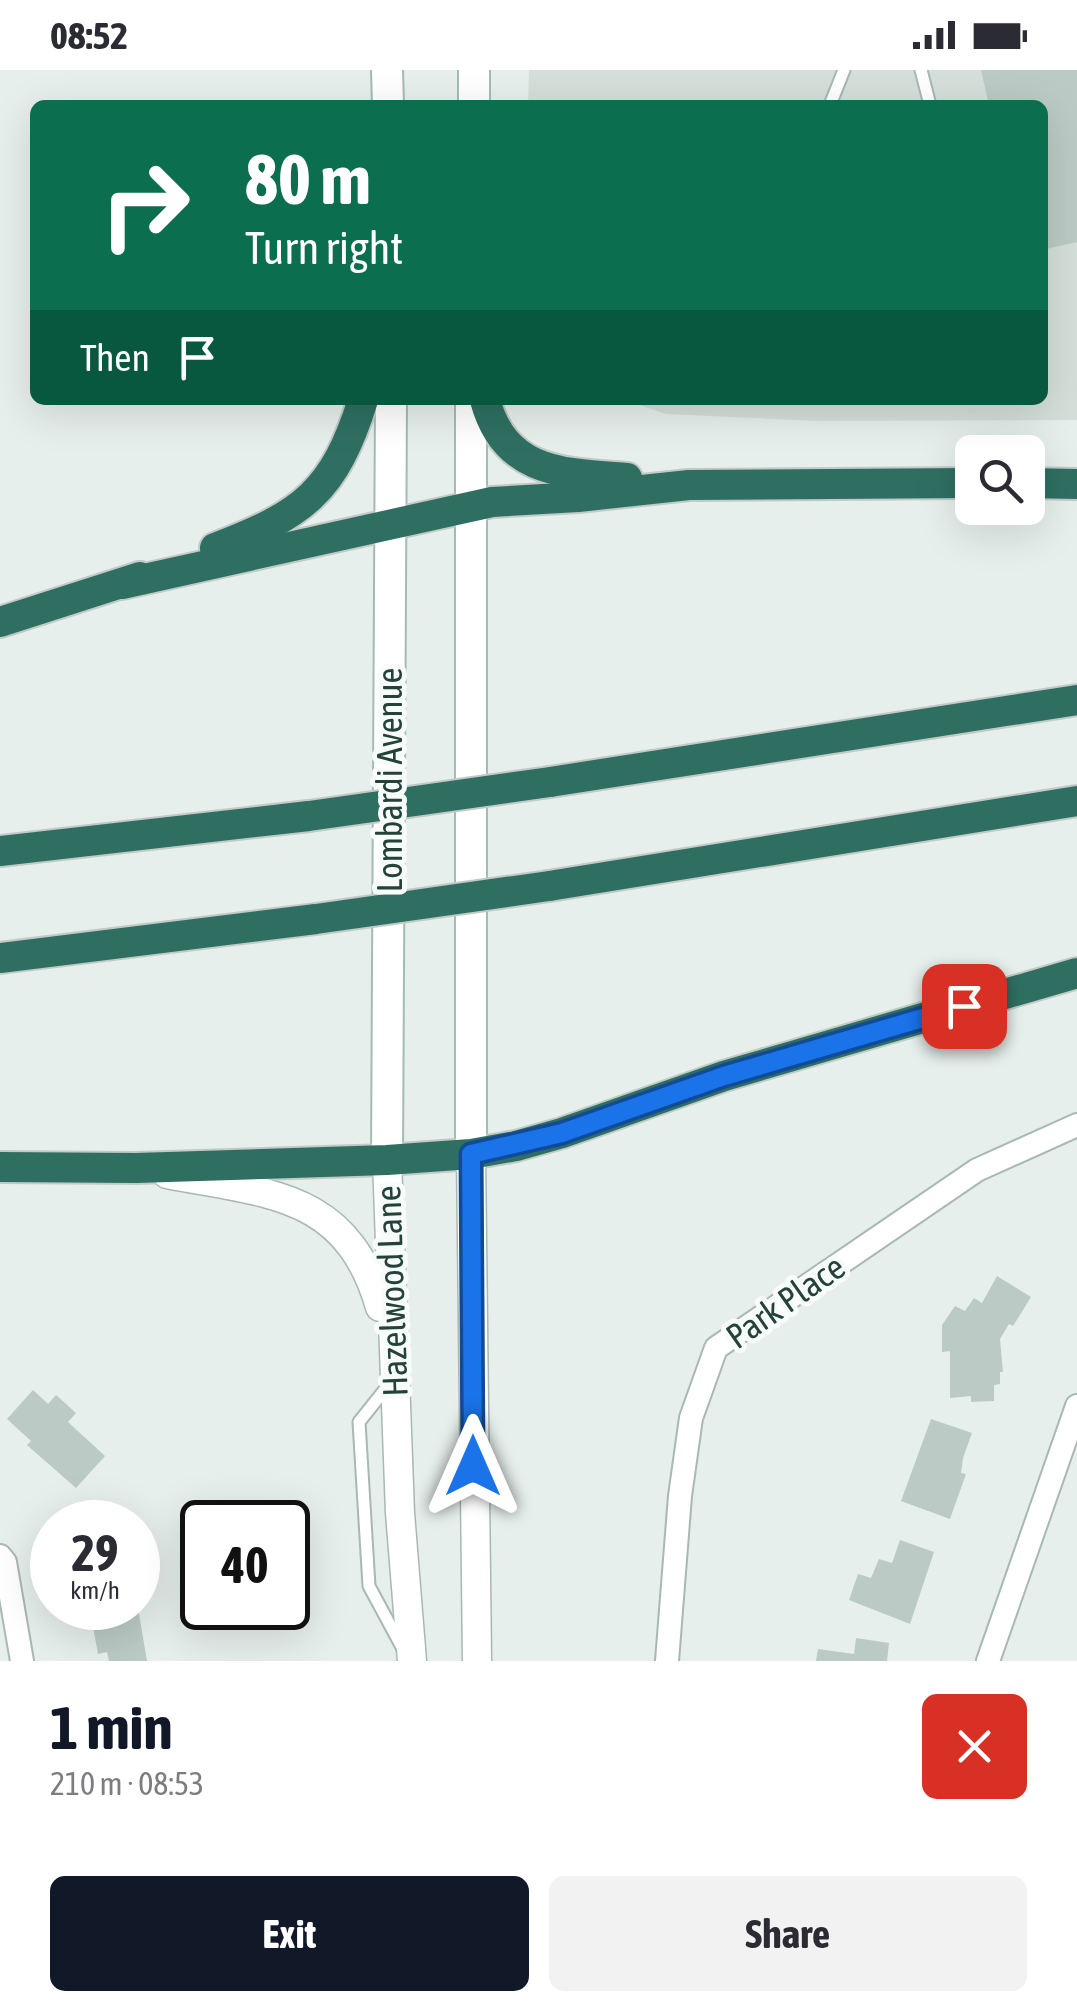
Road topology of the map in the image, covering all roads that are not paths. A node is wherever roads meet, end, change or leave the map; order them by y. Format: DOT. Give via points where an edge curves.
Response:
graph roads {
  1 [pos="387,70"];
  2 [pos="474,70"];
  3 [pos="844,70"];
  4 [pos="922,70"];
  5 [pos="388,100"];
  6 [pos="474,100"];
  7 [pos="832,100"];
  8 [pos="929,100"];
  9 [pos="360,405"];
  10 [pos="391,405"];
  11 [pos="471,405"];
  12 [pos="487,405"];
  13 [pos="955,483"];
  14 [pos="1045,483"];
  15 [pos="1077,484"];
  16 [pos="690,485"];
  17 [pos="470,506"];
  18 [pos="391,523"];
  19 [pos="122,584"];
  20 [pos="0,622"];
  21 [pos="1077,700"];
  22 [pos="1077,801"];
  23 [pos="0,852"];
  24 [pos="0,958"];
  25 [pos="1077,973"];
  26 [pos="1077,1125"];
  27 [pos="471,1154"];
  28 [pos="387,1160"];
  29 [pos="0,1166"];
  30 [pos="136,1168"];
  31 [pos="392,1345"];
  32 [pos="1077,1406"];
  33 [pos="0,1556"];
  34 [pos="22,1661"];
  35 [pos="411,1661"];
  36 [pos="477,1661"];
  37 [pos="667,1661"];
  38 [pos="988,1661"];
  1 -- 5 [label="main road"];
  2 -- 6 [label="main road"];
  3 -- 7 [label="lane"];
  4 -- 8 [label="lane"];
  9 -- 19 [label="highway" via="337,467 310,498 243,538"];
  10 -- 18 [label="main road, Lombardi Avenue"];
  11 -- 17 [label="main road"];
  12 -- 16 [label="highway" via="499,435 536,464"];
  13 -- 16 [label="highway"];
  14 -- 15 [label="highway"];
  16 -- 17 [label="highway"];
  17 -- 18 [label="highway"];
  17 -- 27 [label="main road"];
  18 -- 19 [label="highway"];
  18 -- 28 [label="main road, Lombardi Avenue"];
  19 -- 20 [label="highway"];
  21 -- 23 [label="highway, bridge" via="550,782"];
  22 -- 24 [label="highway, bridge" via="316,920"];
  25 -- 27 [label="highway" via="724,1076 562,1133"];
  26 -- 37 [label="street, Park Place" via="977,1170 716,1348 691,1418"];
  27 -- 28 [label="highway"];
  27 -- 36 [label="street"];
  28 -- 30 [label="highway"];
  28 -- 31 [label="street, Hazelwood Lane"];
  29 -- 30 [label="highway"];
  30 -- 31 [label="street" via="281,1195 319,1215 371,1276"];
  31 -- 35 [label="street, Hazelwood Lane"];
  32 -- 38 [label="street"];
  33 -- 34 [label="street"];
}
